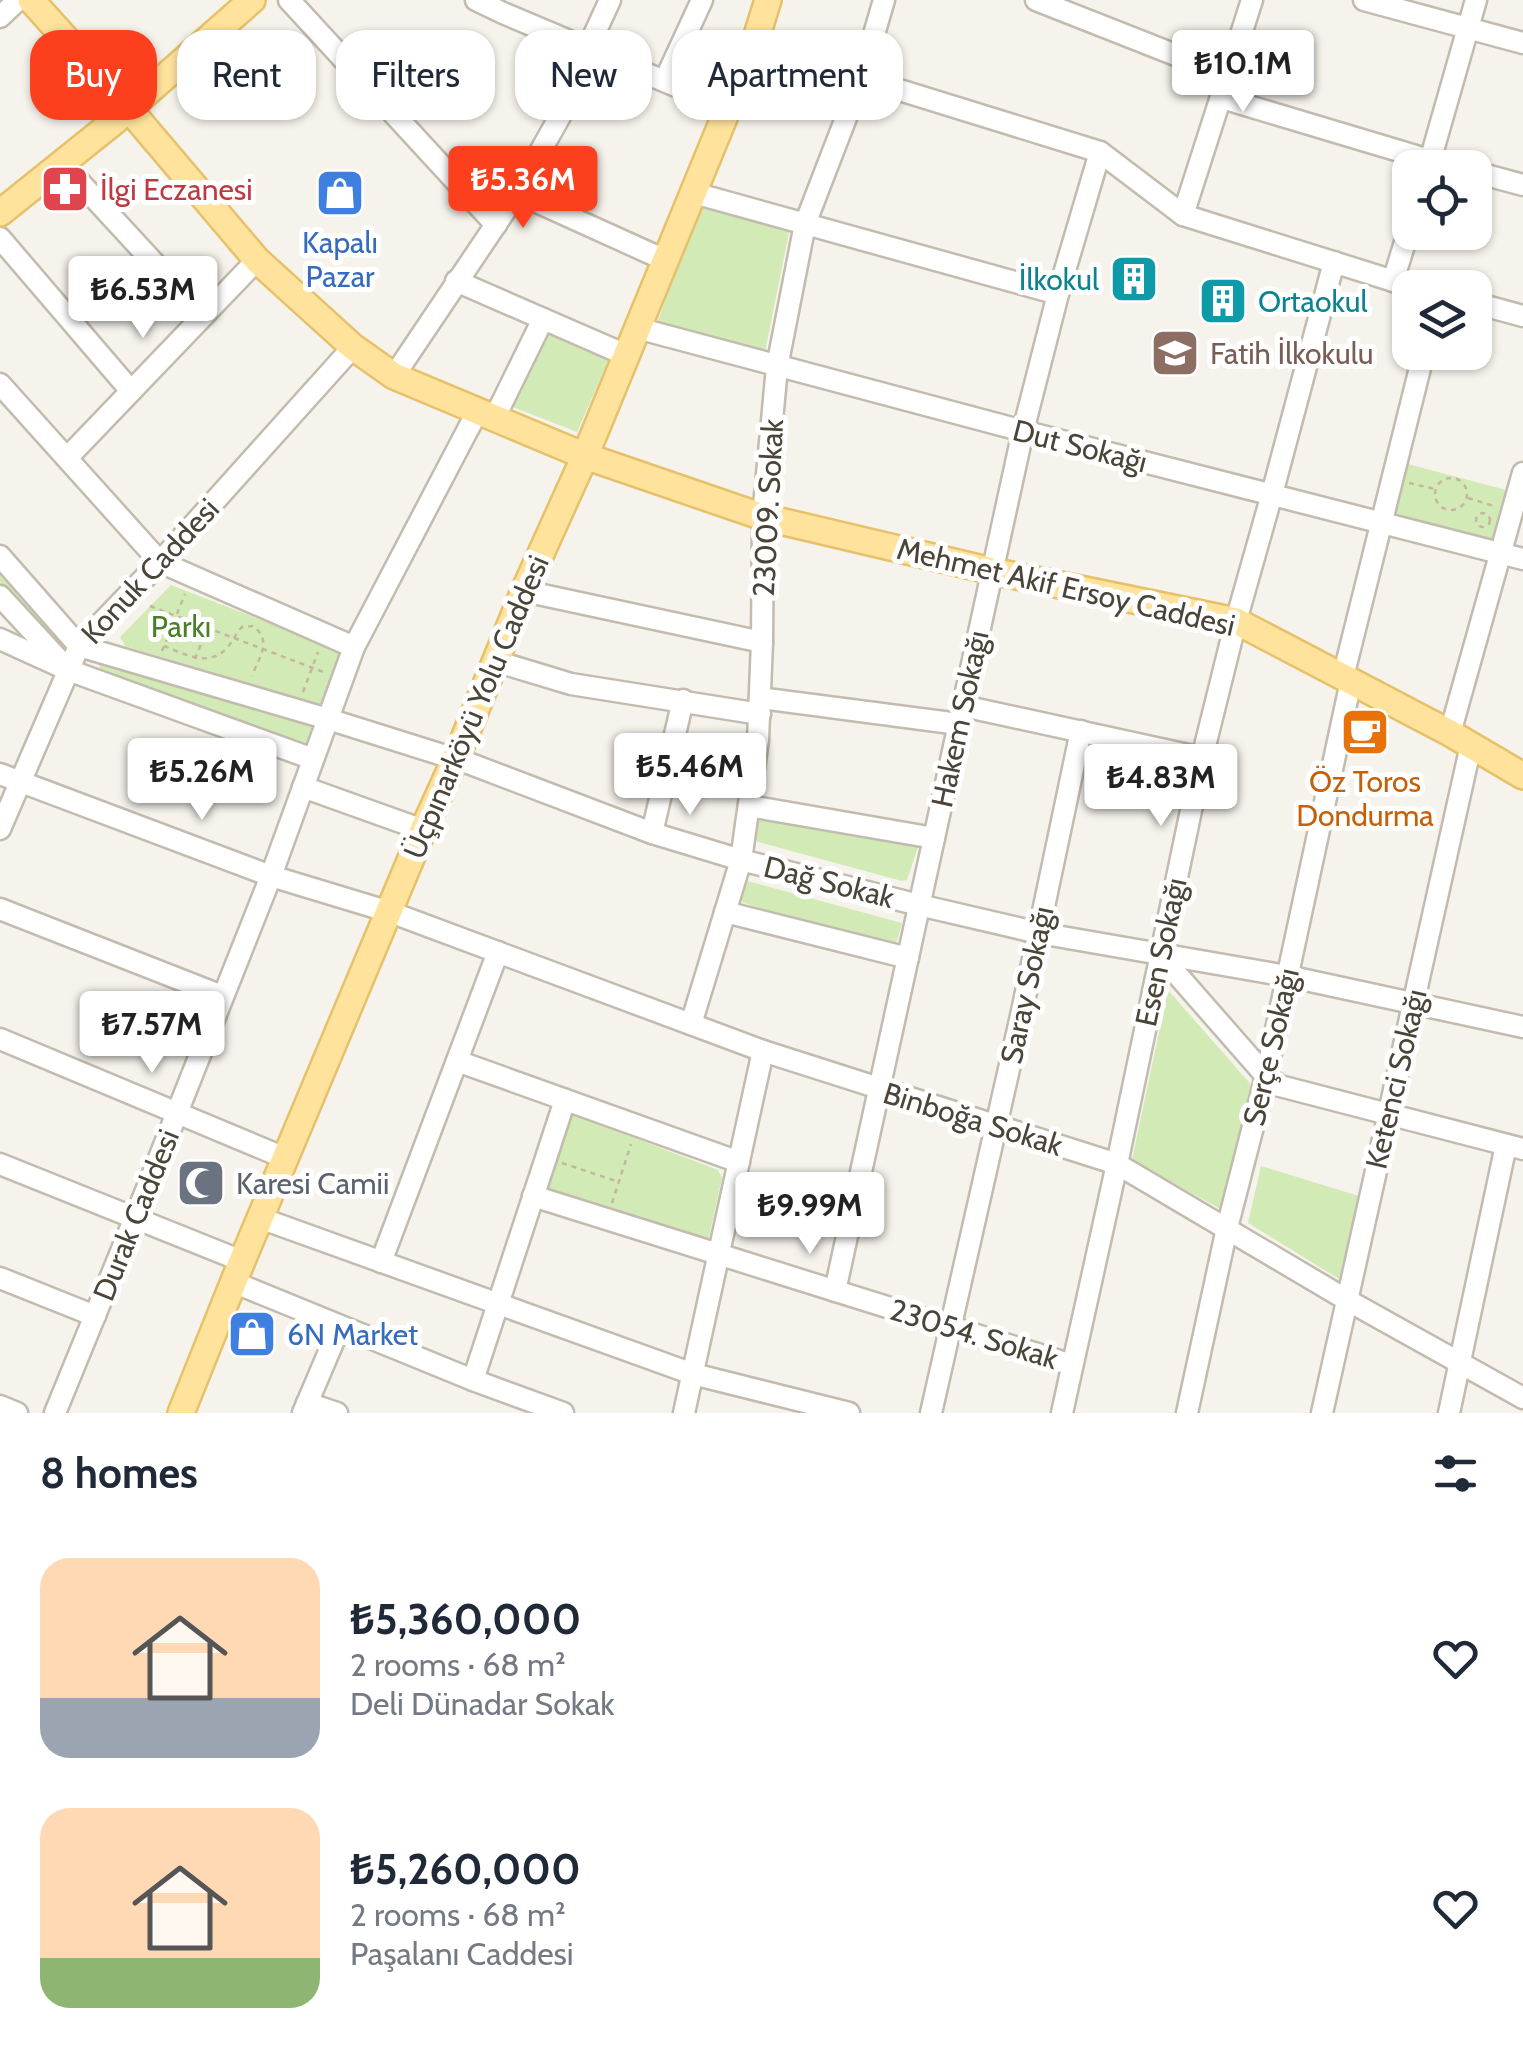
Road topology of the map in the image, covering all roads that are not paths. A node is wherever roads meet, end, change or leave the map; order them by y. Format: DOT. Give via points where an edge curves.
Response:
graph roads {
  1 [pos="18,0"];
  2 [pos="31,0"];
  3 [pos="252,0"];
  4 [pos="289,0"];
  5 [pos="476,0"];
  6 [pos="610,0"];
  7 [pos="702,0"];
  8 [pos="768,0"];
  9 [pos="884,0"];
  10 [pos="1036,0"];
  11 [pos="1252,0"];
  12 [pos="1364,0"];
  13 [pos="1476,0"];
  14 [pos="506,7"];
  15 [pos="0,17"];
  16 [pos="1467,29"];
  17 [pos="58,30"];
  18 [pos="552,30"];
  19 [pos="599,30"];
  20 [pos="759,30"];
  21 [pos="875,30"];
  22 [pos="1523,44"];
  23 [pos="652,75"];
  24 [pos="1230,76"];
  25 [pos="665,80"];
  26 [pos="157,83"];
  27 [pos="672,83"];
  28 [pos="903,92"];
  29 [pos="1222,98"];
  30 [pos="114,120"];
  31 [pos="138,120"];
  32 [pos="555,120"];
  33 [pos="723,120"];
  34 [pos="845,120"];
  35 [pos="1433,150"];
  36 [pos="1100,152"];
  37 [pos="1392,152"];
  38 [pos="62,163"];
  39 [pos="1492,177"];
  40 [pos="1523,185"];
  41 [pos="517,193"];
  42 [pos="694,193"];
  43 [pos="0,213"];
  44 [pos="1183,215"];
  45 [pos="805,224"];
  46 [pos="496,226"];
  47 [pos="0,238"];
  48 [pos="257,260"];
  49 [pos="665,260"];
  50 [pos="1334,262"];
  51 [pos="456,281"];
  52 [pos="1392,281"];
  53 [pos="1058,294"];
  54 [pos="1492,308"];
  55 [pos="202,315"];
  56 [pos="1523,316"];
  57 [pos="543,319"];
  58 [pos="637,328"];
  59 [pos="352,348"];
  60 [pos="626,355"];
  61 [pos="778,367"];
  62 [pos="1419,370"];
  63 [pos="394,376"];
  64 [pos="0,384"];
  65 [pos="130,390"];
  66 [pos="485,416"];
  67 [pos="1022,432"];
  68 [pos="585,456"];
  69 [pos="67,458"];
  70 [pos="1523,473"];
  71 [pos="1272,494"];
  72 [pos="763,517"];
  73 [pos="1381,524"];
  74 [pos="1500,554"];
  75 [pos="0,556"];
  76 [pos="1523,559"];
  77 [pos="160,562"];
  78 [pos="992,571"];
  79 [pos="524,591"];
  80 [pos="0,596"];
  81 [pos="1236,621"];
  82 [pos="0,639"];
  83 [pos="762,642"];
  84 [pos="79,646"];
  85 [pos="354,646"];
  86 [pos="495,662"];
  87 [pos="68,670"];
  88 [pos="1347,678"];
  89 [pos="683,700"];
  90 [pos="760,706"];
  91 [pos="961,715"];
  92 [pos="328,719"];
  93 [pos="1081,731"];
  94 [pos="1460,739"];
  95 [pos="1202,758"];
  96 [pos="313,759"];
  97 [pos="455,760"];
  98 [pos="1523,776"];
  99 [pos="10,778"];
  100 [pos="303,787"];
  101 [pos="748,806"];
  102 [pos="0,829"];
  103 [pos="423,830"];
  104 [pos="652,833"];
  105 [pos="934,838"];
  106 [pos="740,860"];
  107 [pos="270,876"];
  108 [pos="920,906"];
  109 [pos="0,909"];
  110 [pos="390,912"];
  111 [pos="725,912"];
  112 [pos="1039,933"];
  113 [pos="498,952"];
  114 [pos="1160,955"];
  115 [pos="908,958"];
  116 [pos="1287,976"];
  117 [pos="222,996"];
  118 [pos="1413,1003"];
  119 [pos="691,1024"];
  120 [pos="1523,1027"];
  121 [pos="0,1039"];
  122 [pos="763,1051"];
  123 [pos="457,1061"];
  124 [pos="1266,1076"];
  125 [pos="880,1090"];
  126 [pos="565,1100"];
  127 [pos="176,1114"];
  128 [pos="1388,1114"];
  129 [pos="996,1125"];
  130 [pos="1515,1147"];
  131 [pos="284,1158"];
  132 [pos="739,1162"];
  133 [pos="0,1164"];
  134 [pos="1117,1164"];
  135 [pos="533,1196"];
  136 [pos="135,1218"];
  137 [pos="260,1218"];
  138 [pos="1227,1228"];
  139 [pos="718,1254"];
  140 [pos="381,1262"];
  141 [pos="237,1272"];
  142 [pos="0,1278"];
  143 [pos="836,1291"];
  144 [pos="1348,1300"];
  145 [pos="497,1303"];
  146 [pos="94,1316"];
  147 [pos="340,1326"];
  148 [pos="950,1327"];
  149 [pos="1460,1363"];
  150 [pos="1072,1365"];
  151 [pos="693,1374"];
  152 [pos="473,1380"];
  153 [pos="1523,1398"];
  154 [pos="0,1406"];
  155 [pos="305,1408"];
  156 [pos="813,1409"];
  157 [pos="17,1413"];
  158 [pos="55,1413"];
  159 [pos="180,1413"];
  160 [pos="337,1413"];
  161 [pos="563,1413"];
  162 [pos="684,1413"];
  163 [pos="849,1413"];
  164 [pos="930,1413"];
  165 [pos="1062,1413"];
  166 [pos="1187,1413"];
  167 [pos="1322,1413"];
  168 [pos="1449,1413"];
  1 -- 15 [label="street"];
  2 -- 17 [label="main road, Mehmet Akif Ersoy Caddesi"];
  3 -- 26 [label="main road"];
  4 -- 46 [label="street"];
  5 -- 14 [label="street"];
  6 -- 19 [label="street"];
  7 -- 25 [label="street"];
  8 -- 20 [label="main road, Üçpınarköyü Yolu Caddesi"];
  9 -- 21 [label="street, 23009. Sokak"];
  10 -- 24 [label="street"];
  11 -- 24 [label="street"];
  12 -- 16 [label="street"];
  13 -- 16 [label="street"];
  14 -- 18 [label="street"];
  16 -- 22 [label="street"];
  16 -- 35 [label="street"];
  23 -- 25 [label="street"];
  24 -- 29 [label="street"];
  25 -- 27 [label="street"];
  28 -- 36 [label="street"];
  29 -- 37 [label="street"];
  29 -- 44 [label="street"];
  30 -- 38 [label="main road"];
  31 -- 48 [label="main road, Mehmet Akif Ersoy Caddesi"];
  32 -- 41 [label="street"];
  33 -- 42 [label="main road, Üçpınarköyü Yolu Caddesi"];
  34 -- 45 [label="street, 23009. Sokak"];
  36 -- 44 [label="street"];
  36 -- 53 [label="street, Hakem Sokağı"];
  38 -- 43 [label="main road"];
  38 -- 55 [label="street"];
  39 -- 40 [label="street"];
  41 -- 46 [label="street"];
  41 -- 49 [label="street"];
  42 -- 45 [label="street"];
  42 -- 49 [label="main road, Üçpınarköyü Yolu Caddesi"];
  44 -- 50 [label="street"];
  45 -- 53 [label="street"];
  45 -- 61 [label="street, 23009. Sokak"];
  46 -- 51 [label="street"];
  47 -- 65 [label="street"];
  48 -- 55 [label="street"];
  48 -- 59 [label="main road, Mehmet Akif Ersoy Caddesi"];
  49 -- 58 [label="main road, Üçpınarköyü Yolu Caddesi"];
  50 -- 52 [label="street"];
  50 -- 71 [label="street, Esen Sokağı"];
  51 -- 57 [label="street"];
  51 -- 63 [label="street"];
  53 -- 67 [label="street, Hakem Sokağı"];
  54 -- 56 [label="street"];
  55 -- 65 [label="street"];
  57 -- 60 [label="street"];
  57 -- 66 [label="street, Durak Caddesi"];
  58 -- 60 [label="main road, Üçpınarköyü Yolu Caddesi"];
  58 -- 61 [label="street, Dut Sokağı"];
  59 -- 63 [label="main road, Mehmet Akif Ersoy Caddesi"];
  59 -- 77 [label="street, Konuk Caddesi"];
  60 -- 68 [label="main road, Üçpınarköyü Yolu Caddesi"];
  61 -- 67 [label="street, Dut Sokağı"];
  61 -- 72 [label="street, 23009. Sokak"];
  62 -- 73 [label="street, Serçe Sokağı"];
  63 -- 66 [label="main road, Mehmet Akif Ersoy Caddesi"];
  64 -- 69 [label="street"];
  65 -- 69 [label="street"];
  66 -- 68 [label="main road, Mehmet Akif Ersoy Caddesi"];
  66 -- 85 [label="street, Durak Caddesi"];
  67 -- 71 [label="street, Dut Sokağı"];
  67 -- 78 [label="street, Hakem Sokağı"];
  68 -- 72 [label="main road, Mehmet Akif Ersoy Caddesi"];
  68 -- 79 [label="main road, Üçpınarköyü Yolu Caddesi"];
  69 -- 77 [label="street"];
  70 -- 74 [label="street, Ketenci Sokağı"];
  71 -- 73 [label="street, Dut Sokağı"];
  71 -- 81 [label="street, Esen Sokağı"];
  72 -- 78 [label="main road, Mehmet Akif Ersoy Caddesi"];
  72 -- 83 [label="street, 23009. Sokak"];
  73 -- 74 [label="street, Dut Sokağı"];
  73 -- 88 [label="street, Serçe Sokağı"];
  74 -- 76 [label="street, Dut Sokağı"];
  74 -- 94 [label="street, Ketenci Sokağı"];
  75 -- 84 [label="street"];
  77 -- 84 [label="street, Konuk Caddesi"];
  77 -- 85 [label="street"];
  78 -- 81 [label="main road, Mehmet Akif Ersoy Caddesi"];
  78 -- 91 [label="street, Hakem Sokağı"];
  79 -- 83 [label="street"];
  79 -- 86 [label="main road, Üçpınarköyü Yolu Caddesi"];
  80 -- 87 [label="street"];
  81 -- 88 [label="main road, Mehmet Akif Ersoy Caddesi"];
  81 -- 95 [label="street, Esen Sokağı"];
  82 -- 87 [label="street"];
  83 -- 90 [label="street, 23009. Sokak"];
  84 -- 87 [label="street, Konuk Caddesi"];
  84 -- 92 [label="street, Dağ Sokak"];
  85 -- 92 [label="street, Durak Caddesi"];
  86 -- 89 [label="street" via="570,684"];
  86 -- 97 [label="main road, Üçpınarköyü Yolu Caddesi"];
  87 -- 96 [label="street"];
  87 -- 99 [label="street, Konuk Caddesi"];
  88 -- 94 [label="main road, Mehmet Akif Ersoy Caddesi"];
  88 -- 116 [label="street, Serçe Sokağı"];
  89 -- 90 [label="street"];
  89 -- 104 [label="street"];
  90 -- 91 [label="street"];
  90 -- 101 [label="street, 23009. Sokak"];
  91 -- 93 [label="street"];
  91 -- 105 [label="street, Hakem Sokağı"];
  92 -- 96 [label="street, Durak Caddesi"];
  92 -- 97 [label="street, Dağ Sokak"];
  93 -- 95 [label="street"];
  93 -- 112 [label="street, Saray Sokağı"];
  94 -- 98 [label="main road, Mehmet Akif Ersoy Caddesi"];
  94 -- 118 [label="street, Ketenci Sokağı"];
  95 -- 114 [label="street, Esen Sokağı"];
  96 -- 100 [label="street, Durak Caddesi"];
  97 -- 103 [label="main road, Üçpınarköyü Yolu Caddesi"];
  97 -- 104 [label="street, Dağ Sokak"];
  99 -- 102 [label="street, Konuk Caddesi"];
  99 -- 107 [label="street, Binboğa Sokak"];
  100 -- 103 [label="street"];
  100 -- 107 [label="street, Durak Caddesi"];
  101 -- 105 [label="street"];
  101 -- 106 [label="street, 23009. Sokak"];
  103 -- 110 [label="main road, Üçpınarköyü Yolu Caddesi"];
  104 -- 106 [label="street, Dağ Sokak"];
  105 -- 108 [label="street, Hakem Sokağı"];
  106 -- 108 [label="street, Dağ Sokak"];
  106 -- 111 [label="street, 23009. Sokak"];
  107 -- 110 [label="street, Binboğa Sokak"];
  107 -- 117 [label="street, Durak Caddesi"];
  108 -- 112 [label="street, Dağ Sokak"];
  108 -- 115 [label="street, Hakem Sokağı"];
  109 -- 117 [label="street"];
  110 -- 113 [label="street, Binboğa Sokak"];
  110 -- 131 [label="main road, Üçpınarköyü Yolu Caddesi"];
  111 -- 115 [label="street"];
  111 -- 119 [label="street, 23009. Sokak"];
  112 -- 114 [label="street, Dağ Sokak"];
  112 -- 129 [label="street, Saray Sokağı"];
  113 -- 119 [label="street, Binboğa Sokak"];
  113 -- 123 [label="street"];
  114 -- 116 [label="street, Dağ Sokak"];
  114 -- 124 [label="street"];
  114 -- 134 [label="street, Esen Sokağı"];
  115 -- 125 [label="street, Hakem Sokağı"];
  116 -- 118 [label="street, Dağ Sokak"];
  116 -- 124 [label="street, Serçe Sokağı"];
  117 -- 127 [label="street, Durak Caddesi"];
  118 -- 120 [label="street, Dağ Sokak"];
  118 -- 128 [label="street, Ketenci Sokağı"];
  119 -- 122 [label="street, Binboğa Sokak"];
  121 -- 127 [label="street"];
  122 -- 125 [label="street, Binboğa Sokak"];
  122 -- 132 [label="street"];
  123 -- 126 [label="street"];
  123 -- 140 [label="street"];
  124 -- 128 [label="street" via="1280,1086"];
  124 -- 138 [label="street, Serçe Sokağı"];
  125 -- 129 [label="street, Binboğa Sokak"];
  125 -- 143 [label="street, Hakem Sokağı"];
  126 -- 132 [label="street"];
  126 -- 135 [label="street"];
  127 -- 131 [label="street"];
  127 -- 136 [label="street, Durak Caddesi"];
  128 -- 130 [label="street"];
  128 -- 144 [label="street, Ketenci Sokağı"];
  129 -- 134 [label="street, Binboğa Sokak"];
  129 -- 148 [label="street, Saray Sokağı"];
  130 -- 149 [label="street"];
  131 -- 137 [label="main road, Üçpınarköyü Yolu Caddesi"];
  132 -- 139 [label="street"];
  133 -- 136 [label="street"];
  134 -- 138 [label="street, Binboğa Sokak"];
  134 -- 150 [label="street, Esen Sokağı"];
  135 -- 139 [label="street, 23054. Sokak"];
  135 -- 145 [label="street"];
  136 -- 141 [label="street"];
  136 -- 146 [label="street, Durak Caddesi"];
  137 -- 140 [label="street"];
  137 -- 141 [label="main road, Üçpınarköyü Yolu Caddesi"];
  138 -- 144 [label="street, Binboğa Sokak"];
  138 -- 166 [label="street, Serçe Sokağı"];
  139 -- 143 [label="street, 23054. Sokak"];
  139 -- 151 [label="street"];
  140 -- 145 [label="street"];
  141 -- 147 [label="street"];
  141 -- 159 [label="main road, Üçpınarköyü Yolu Caddesi"];
  142 -- 146 [label="street"];
  143 -- 148 [label="street, 23054. Sokak"];
  144 -- 149 [label="street, Binboğa Sokak"];
  144 -- 167 [label="street, Ketenci Sokağı"];
  145 -- 151 [label="street"];
  145 -- 152 [label="street"];
  146 -- 158 [label="street, Durak Caddesi"];
  147 -- 152 [label="street"];
  147 -- 155 [label="street"];
  148 -- 150 [label="street, 23054. Sokak"];
  148 -- 164 [label="street, Saray Sokağı"];
  149 -- 153 [label="street, Binboğa Sokak"];
  149 -- 168 [label="street"];
  150 -- 165 [label="street, Esen Sokağı"];
  151 -- 156 [label="street"];
  151 -- 162 [label="street"];
  152 -- 161 [label="street"];
  154 -- 157 [label="street"];
  155 -- 160 [label="street"];
  156 -- 163 [label="street"];
}
